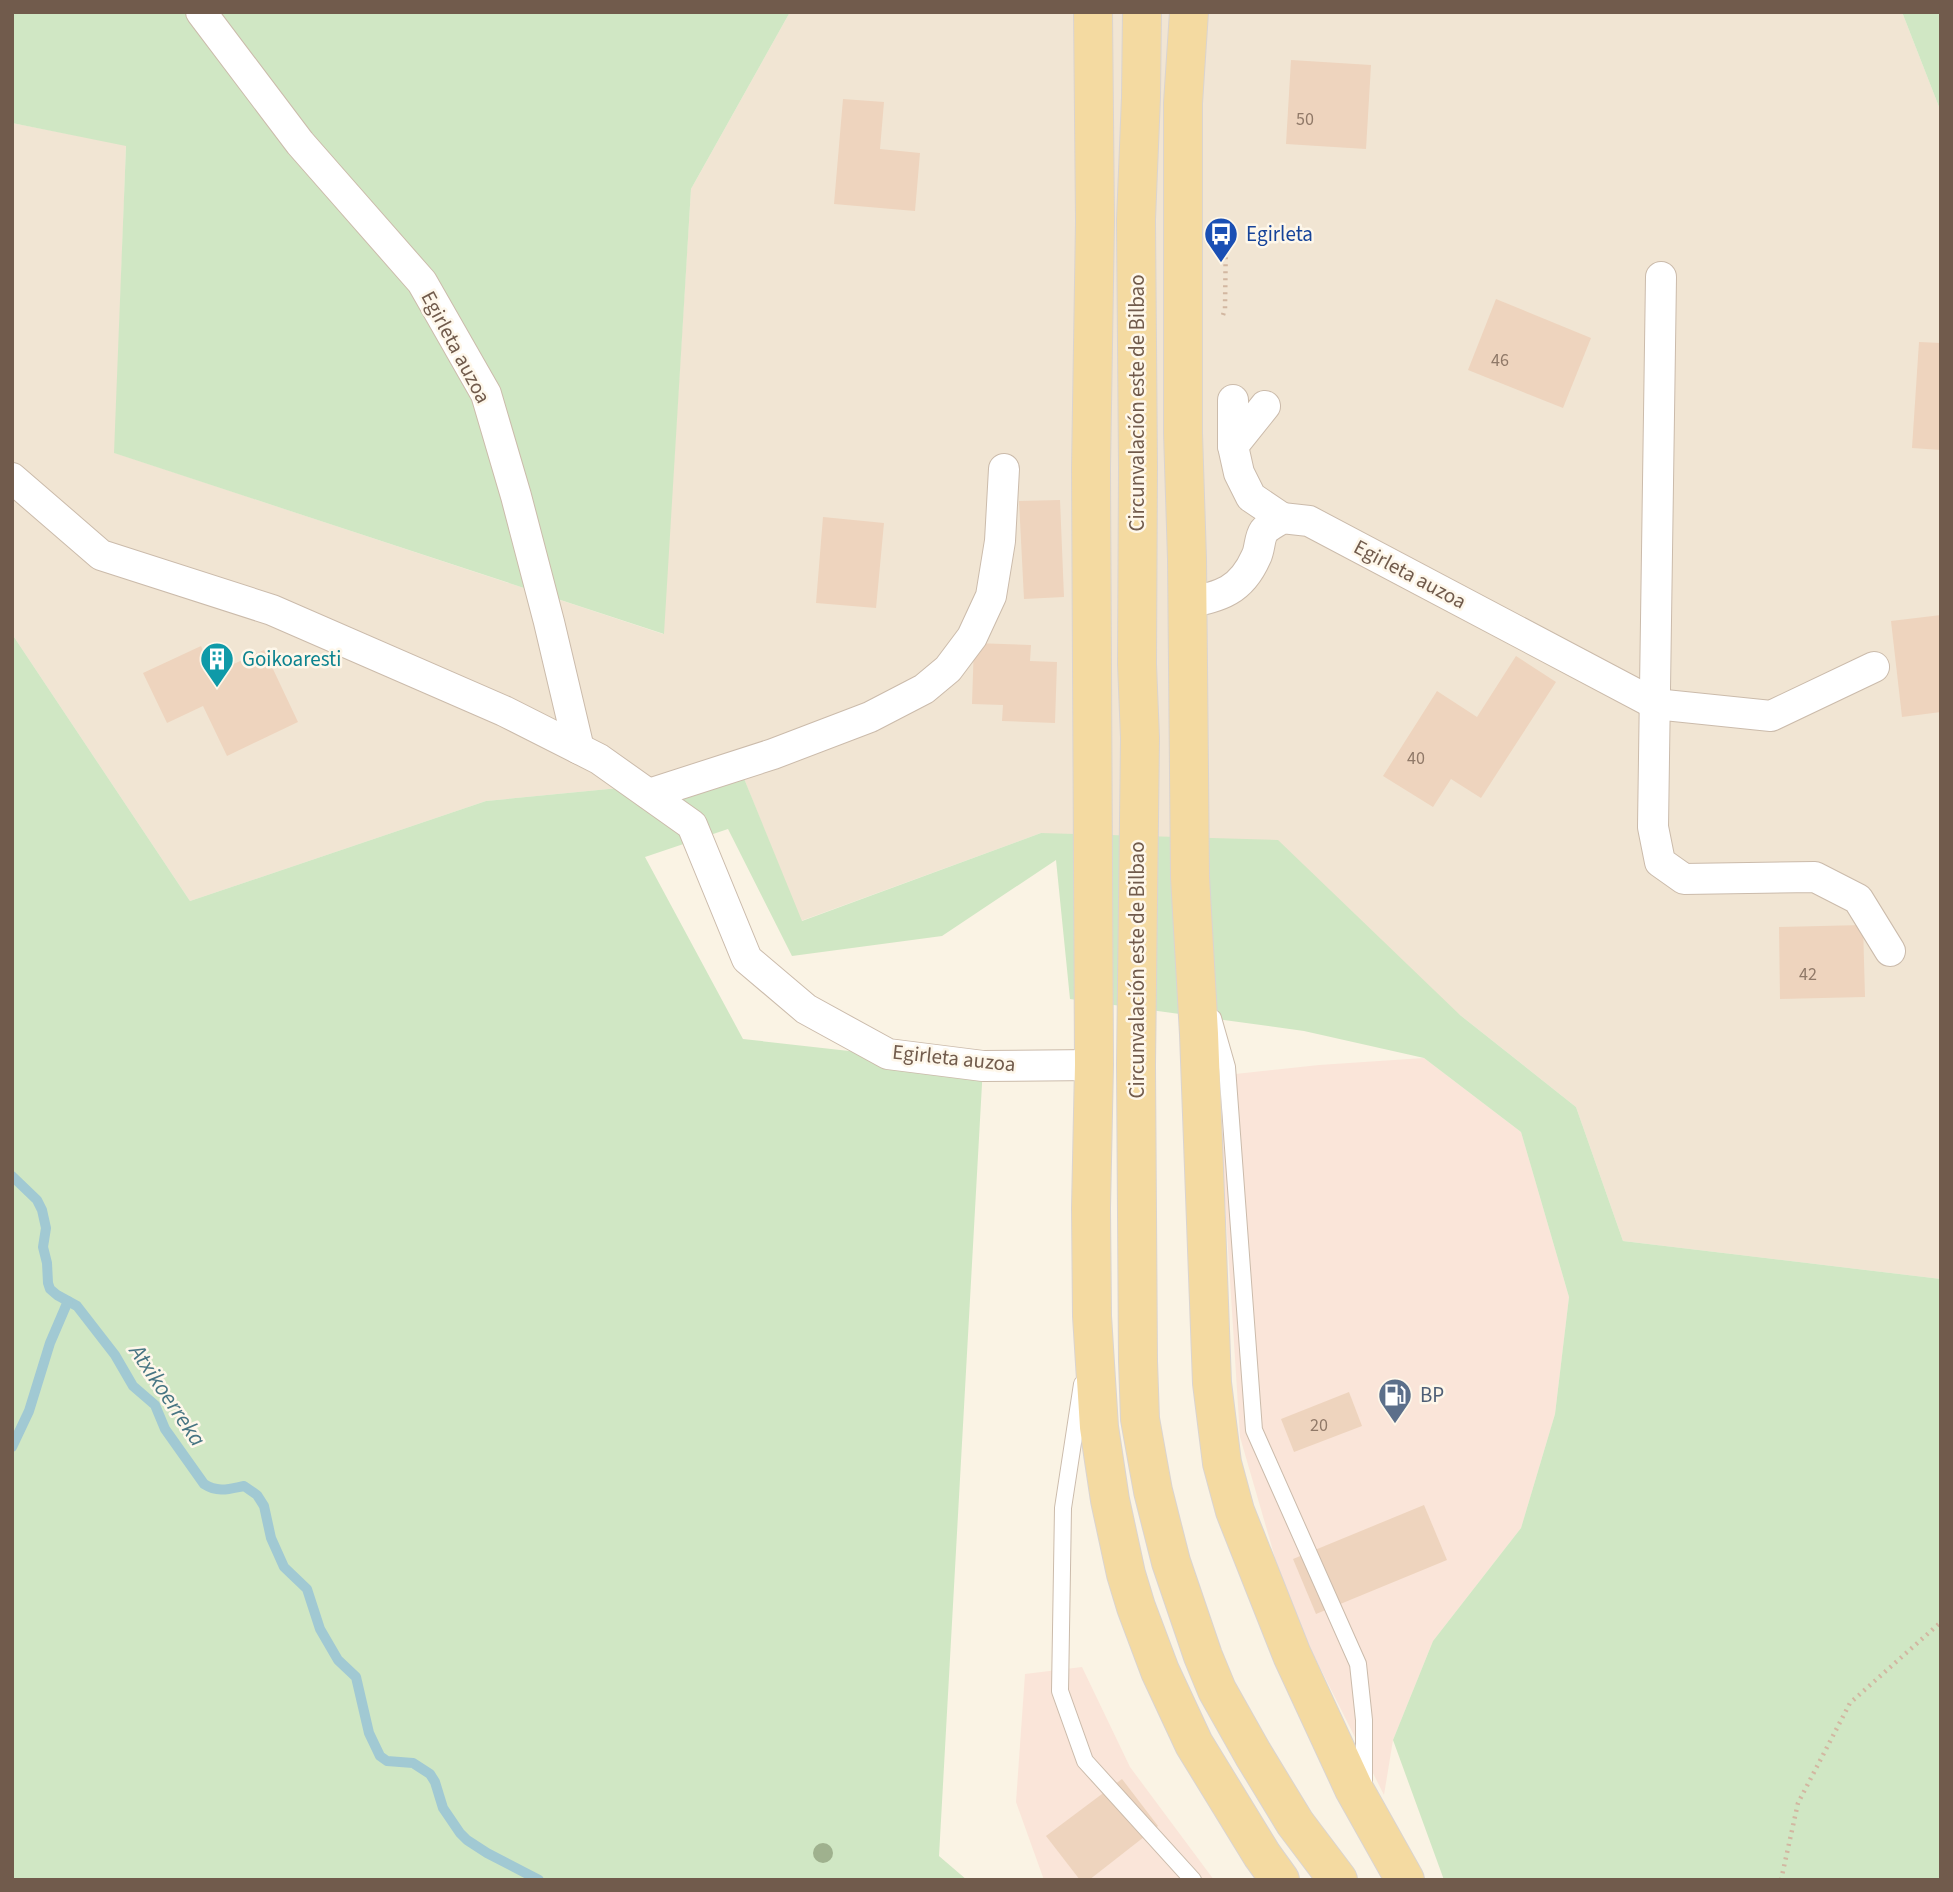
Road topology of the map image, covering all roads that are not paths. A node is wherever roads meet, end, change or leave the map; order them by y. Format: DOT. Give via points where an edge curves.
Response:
graph roads {
  1 [pos="201,12"];
  2 [pos="1093,12"];
  3 [pos="1142,12"];
  4 [pos="1189,12"];
  5 [pos="1661,277"];
  6 [pos="1233,400"];
  7 [pos="1265,406"];
  8 [pos="1233,446"];
  9 [pos="1004,469"];
  10 [pos="12,478"];
  11 [pos="1282,518"];
  12 [pos="1188,603"];
  13 [pos="1874,667"];
  14 [pos="1655,704"];
  15 [pos="579,749"];
  16 [pos="649,794"];
  17 [pos="1194,951"];
  18 [pos="1890,951"];
  19 [pos="1094,1065"];
  20 [pos="1092,1316"];
  21 [pos="1363,1805"];
  22 [pos="1192,1880"];
  23 [pos="1280,1880"];
  24 [pos="1338,1880"];
  25 [pos="1405,1880"];
  1 -- 15 [label="street, Egirleta auzoa" via="300,143 422,282 485,394 536,571"];
  2 -- 19 [label="main road, Circunvalación este de Bilbao"];
  3 -- 24 [label="main road, Circunvalación este de Bilbao" via="1136,220 1140,1419 1168,1550 1217,1690 1295,1823"];
  4 -- 12 [label="main road" via="1183,155"];
  5 -- 14 [label="street"];
  6 -- 8 [label="street"];
  7 -- 8 [label="street"];
  8 -- 11 [label="street" via="1251,497"];
  9 -- 16 [label="street" via="991,596 972,638 948,669 924,689 870,717"];
  10 -- 15 [label="street, Egirleta auzoa" via="101,555 272,610 504,711"];
  11 -- 12 [label="street" via="1264,531 1257,555 1233,588"];
  11 -- 14 [label="street, Egirleta auzoa" via="1309,521"];
  12 -- 17 [label="main road"];
  13 -- 14 [label="street, Egirleta auzoa" via="1771,716"];
  14 -- 18 [label="street" via="1653,827 1660,862 1684,879 1815,877 1858,899"];
  15 -- 16 [label="street, Egirleta auzoa"];
  16 -- 19 [label="street, Egirleta auzoa" via="692,825 747,959 806,1009 888,1054 983,1066"];
  17 -- 21 [label="lane" via="1227,1068 1254,1430 1358,1664 1364,1720"];
  17 -- 21 [label="main road" via="1212,1382 1223,1463 1235,1511 1292,1656"];
  19 -- 20 [label="main road, Circunvalación este de Bilbao"];
  20 -- 22 [label="lane" via="1063,1508 1060,1691 1085,1761"];
  20 -- 23 [label="main road, Circunvalación este de Bilbao" via="1108,1488 1136,1607 1194,1744"];
  21 -- 25 [label="main road"];
}
